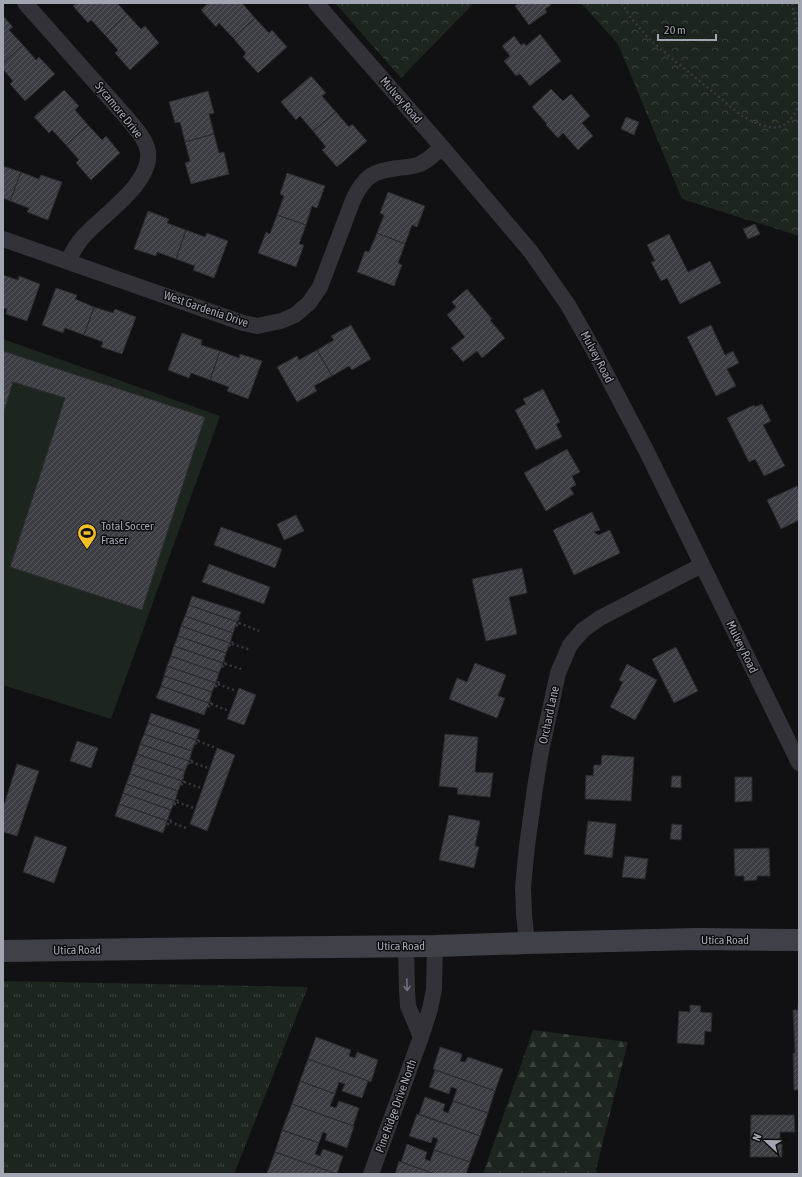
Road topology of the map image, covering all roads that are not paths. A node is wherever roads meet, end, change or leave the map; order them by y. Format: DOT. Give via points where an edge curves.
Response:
graph roads {
  1 [pos="25,3"];
  2 [pos="316,3"];
  3 [pos="442,147"];
  4 [pos="3,238"];
  5 [pos="68,261"];
  6 [pos="702,565"];
  7 [pos="799,763"];
  8 [pos="799,940"];
  9 [pos="527,943"];
  10 [pos="406,946"];
  11 [pos="435,946"];
  12 [pos="3,952"];
  13 [pos="421,1037"];
  14 [pos="371,1174"];
  1 -- 5 [label="street, Sycamore Drive" via="138,131 148,151 144,173 137,185 85,235"];
  2 -- 3 [label="street, Mulvey Road"];
  3 -- 5 [label="street, West Gardenia Drive" via="419,164 378,172 367,178 358,188 320,287 309,303 295,315 281,321 256,326 243,323"];
  3 -- 6 [label="street, Mulvey Road" via="531,252 568,305 646,450"];
  4 -- 5 [label="street, West Gardenia Drive"];
  6 -- 7 [label="street, Mulvey Road"];
  6 -- 9 [label="street, Orchard Lane" via="600,618 583,630 570,645 558,673 535,788 523,887"];
  8 -- 9 [label="main road, Utica Road" via="697,939"];
  9 -- 11 [label="main road, Utica Road"];
  10 -- 11 [label="main road, Utica Road"];
  10 -- 12 [label="main road, Utica Road"];
  10 -- 13 [label="street, one-way" via="408,1006"];
  11 -- 13 [label="street, Pine Ridge Drive North" via="434,989"];
  13 -- 14 [label="street, Pine Ridge Drive North"];
}
